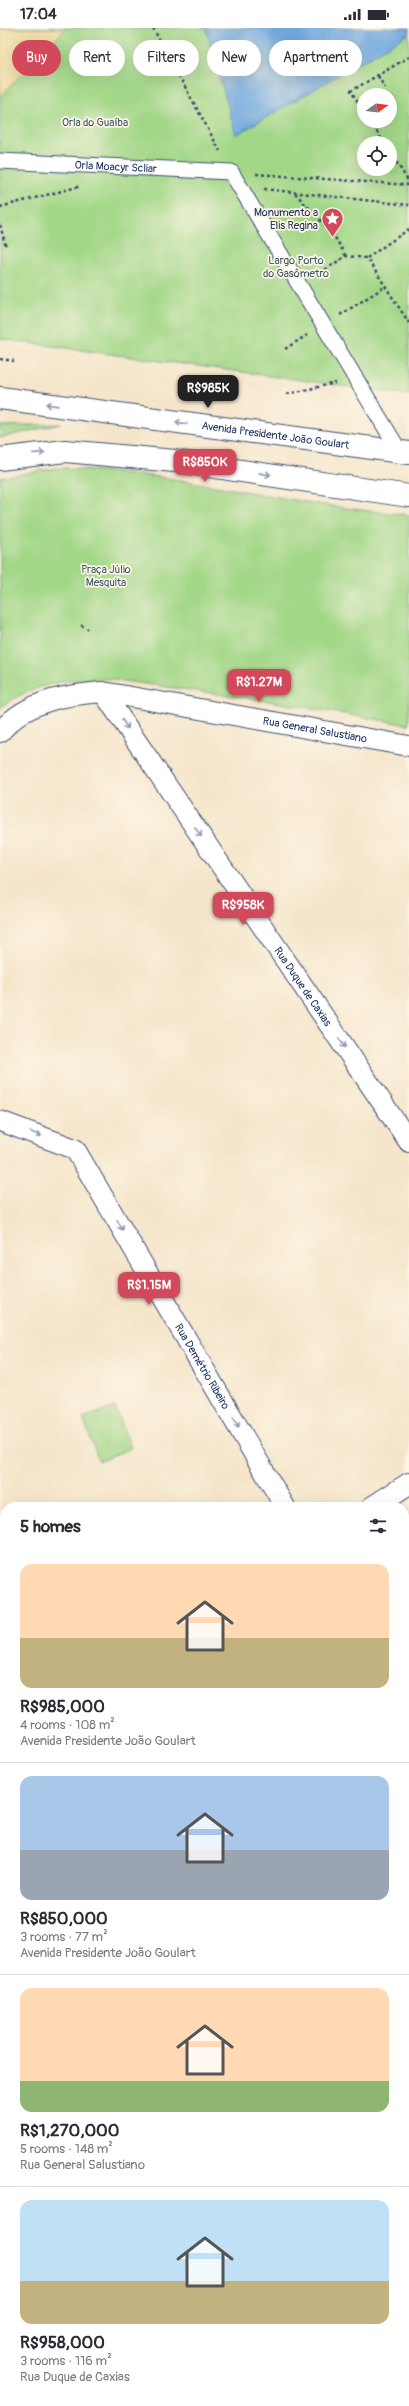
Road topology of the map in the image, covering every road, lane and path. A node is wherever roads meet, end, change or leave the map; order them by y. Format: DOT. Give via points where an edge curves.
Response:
graph roads {
  1 [pos="154,28"];
  2 [pos="409,57"];
  3 [pos="378,76"];
  4 [pos="384,88"];
  5 [pos="357,101"];
  6 [pos="0,161"];
  7 [pos="397,163"];
  8 [pos="231,172"];
  9 [pos="409,182"];
  10 [pos="85,185"];
  11 [pos="240,186"];
  12 [pos="409,186"];
  13 [pos="295,192"];
  14 [pos="409,205"];
  15 [pos="0,207"];
  16 [pos="0,225"];
  17 [pos="409,229"];
  18 [pos="6,247"];
  19 [pos="346,256"];
  20 [pos="367,258"];
  21 [pos="300,286"];
  22 [pos="386,286"];
  23 [pos="376,292"];
  24 [pos="409,323"];
  25 [pos="0,358"];
  26 [pos="14,361"];
  27 [pos="356,379"];
  28 [pos="287,394"];
  29 [pos="0,398"];
  30 [pos="405,452"];
  31 [pos="0,459"];
  32 [pos="409,496"];
  33 [pos="81,624"];
  34 [pos="88,629"];
  35 [pos="103,692"];
  36 [pos="0,732"];
  37 [pos="409,746"];
  38 [pos="0,1121"];
  39 [pos="409,1142"];
  40 [pos="409,1484"];
  41 [pos="282,1502"];
  42 [pos="381,1502"];
  1 -- 8 [label="path"];
  2 -- 3 [label="path"];
  3 -- 4 [label="path"];
  3 -- 5 [label="path" via="351,91"];
  6 -- 8 [label="street, Orla Moacyr Scliar"];
  7 -- 9 [label="path"];
  8 -- 11 [label="street"];
  8 -- 12 [label="path"];
  10 -- 15 [label="path"];
  11 -- 13 [label="path"];
  11 -- 21 [label="street"];
  13 -- 14 [label="path"];
  13 -- 19 [label="path" via="333,234"];
  16 -- 18 [label="path"];
  17 -- 20 [label="path"];
  19 -- 20 [label="path"];
  19 -- 21 [label="path"];
  20 -- 22 [label="path"];
  21 -- 27 [label="street"];
  22 -- 23 [label="path"];
  22 -- 24 [label="path"];
  25 -- 26 [label="path"];
  27 -- 28 [label="path"];
  27 -- 30 [label="street"];
  30 -- 29 [label="main road, Avenida Presidente João Goulart, one-way"];
  31 -- 32 [label="main road, one-way" via="29,454 80,452 175,461"];
  33 -- 34 [label="path"];
  35 -- 36 [label="street, Rua General Salustiano" via="67,696 28,708"];
  35 -- 37 [label="street, Rua General Salustiano"];
  35 -- 39 [label="street, Rua Duque de Caxias, one-way"];
  38 -- 41 [label="street, Rua Demétrio Ribeiro, one-way" via="75,1149"];
  40 -- 42 [label="main road"];
}
